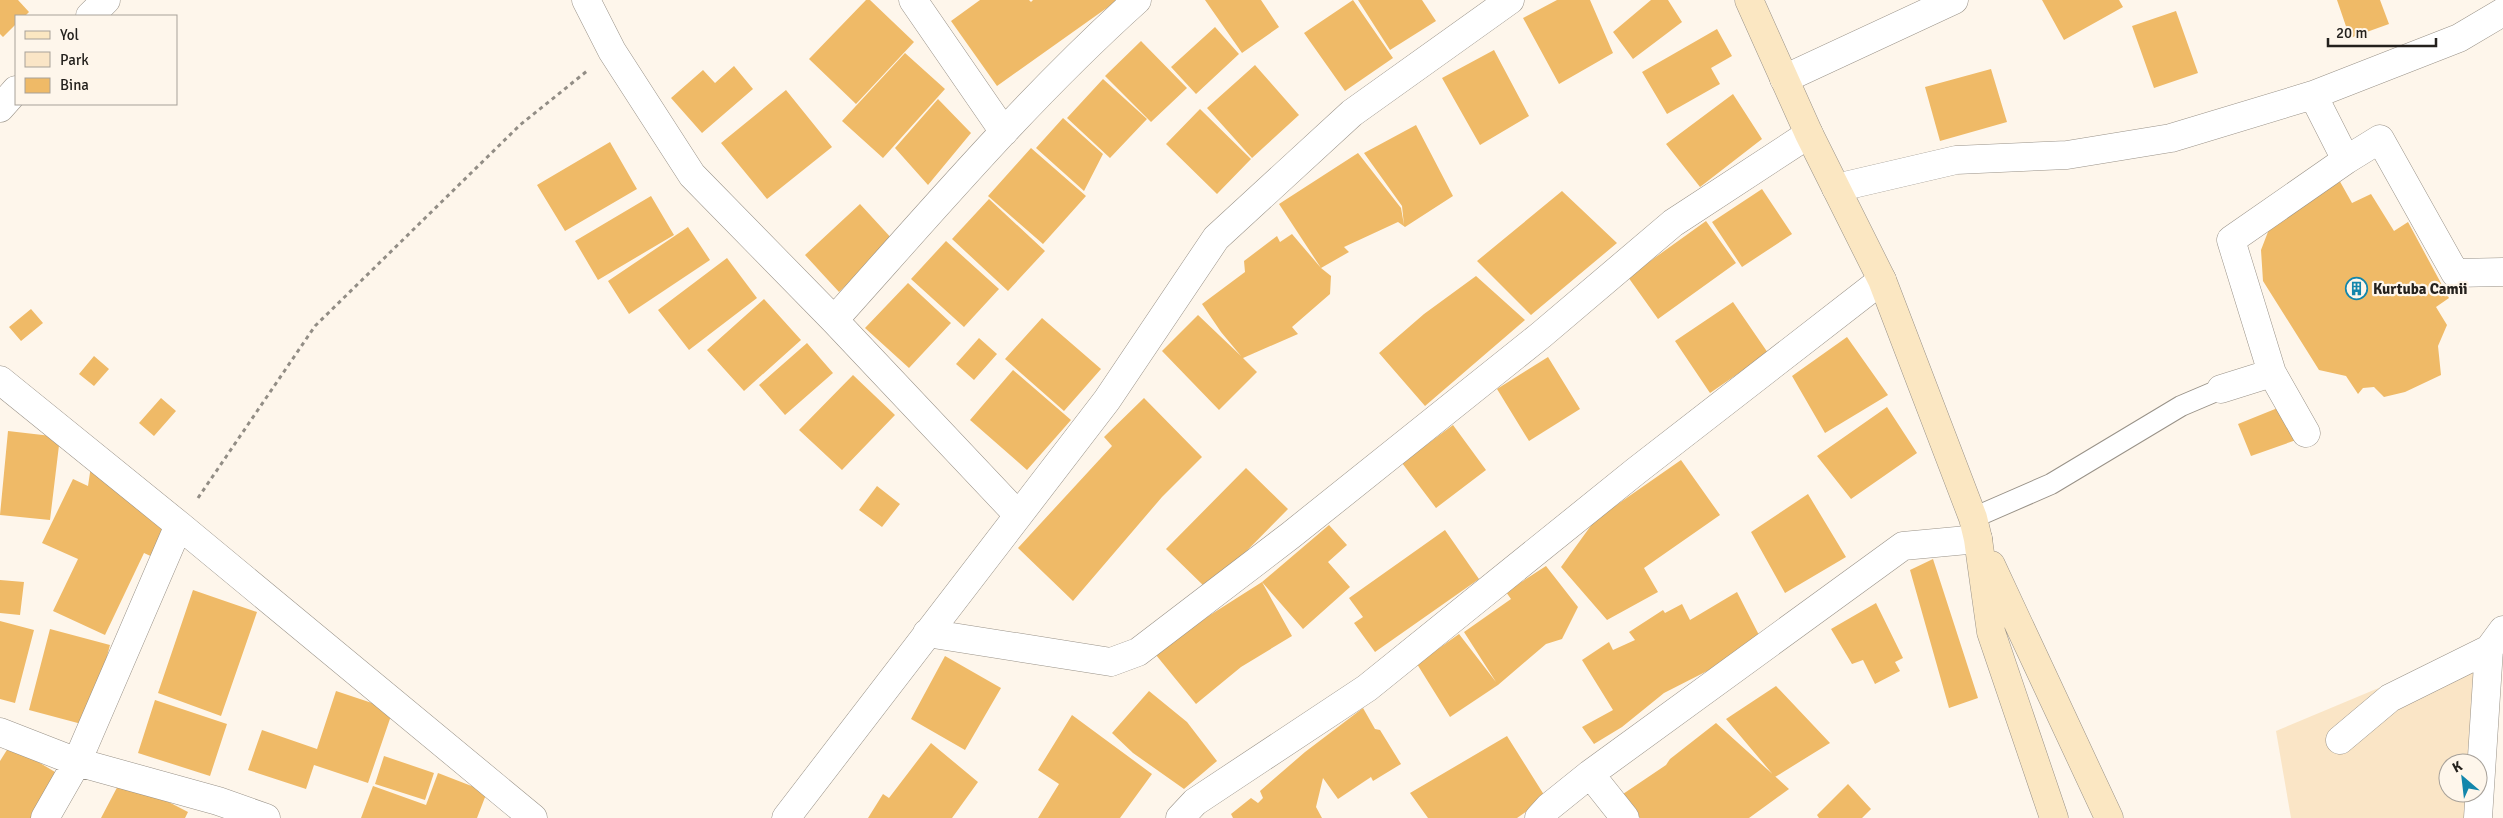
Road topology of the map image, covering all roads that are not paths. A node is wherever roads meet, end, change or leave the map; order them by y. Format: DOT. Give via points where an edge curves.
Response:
graph roads {
  1 [pos="106,0"];
  2 [pos="586,0"];
  3 [pos="913,0"];
  4 [pos="1137,0"];
  5 [pos="1510,0"];
  6 [pos="1748,0"];
  7 [pos="1954,0"];
  8 [pos="2503,12"];
  9 [pos="91,15"];
  10 [pos="1784,79"];
  11 [pos="15,91"];
  12 [pos="2313,95"];
  13 [pos="0,108"];
  14 [pos="1004,132"];
  15 [pos="1809,134"];
  16 [pos="2346,160"];
  17 [pos="1836,188"];
  18 [pos="2503,272"];
  19 [pos="1882,280"];
  20 [pos="834,320"];
  21 [pos="2272,373"];
  22 [pos="0,380"];
  23 [pos="2221,389"];
  24 [pos="2306,433"];
  25 [pos="1018,515"];
  26 [pos="179,525"];
  27 [pos="1976,528"];
  28 [pos="927,633"];
  29 [pos="2496,640"];
  30 [pos="0,732"];
  31 [pos="2340,740"];
  32 [pos="78,762"];
  33 [pos="1590,774"];
  34 [pos="215,810"];
  35 [pos="528,816"];
  36 [pos="45,818"];
  37 [pos="266,818"];
  38 [pos="786,818"];
  39 [pos="1180,818"];
  40 [pos="1539,818"];
  41 [pos="1626,818"];
  42 [pos="2054,818"];
  43 [pos="2109,818"];
  44 [pos="2478,818"];
  1 -- 9 [label="street"];
  2 -- 20 [label="street" via="612,51 692,175"];
  3 -- 14 [label="street"];
  4 -- 14 [label="street" via="1101,32"];
  5 -- 25 [label="street" via="1352,113 1216,238 1107,400"];
  6 -- 10 [label="main road"];
  7 -- 10 [label="street"];
  8 -- 12 [label="street" via="2459,38"];
  10 -- 15 [label="main road"];
  11 -- 13 [label="street"];
  12 -- 16 [label="street"];
  12 -- 17 [label="street" via="2170,138 2067,155 1956,160"];
  14 -- 20 [label="street"];
  15 -- 17 [label="main road"];
  15 -- 28 [label="street" via="1673,223 1511,359 1291,535 1138,652 1110,662"];
  16 -- 18 [label="street" via="2380,139 2454,273"];
  16 -- 21 [label="street" via="2232,240"];
  17 -- 19 [label="main road"];
  19 -- 27 [label="main road"];
  19 -- 39 [label="street" via="1636,471 1367,688 1194,802"];
  20 -- 25 [label="street"];
  21 -- 23 [label="street"];
  21 -- 24 [label="street"];
  22 -- 26 [label="street"];
  23 -- 27 [label="lane" via="2182,406"];
  25 -- 28 [label="street"];
  26 -- 32 [label="street"];
  26 -- 35 [label="street"];
  27 -- 33 [label="street" via="1903,546"];
  27 -- 42 [label="main road" via="1991,632"];
  27 -- 43 [label="main road"];
  28 -- 38 [label="street"];
  29 -- 31 [label="street" via="2390,698"];
  29 -- 44 [label="street"];
  30 -- 32 [label="street"];
  32 -- 34 [label="street"];
  32 -- 36 [label="street"];
  33 -- 40 [label="street"];
  33 -- 41 [label="street"];
  34 -- 37 [label="street"];
}
